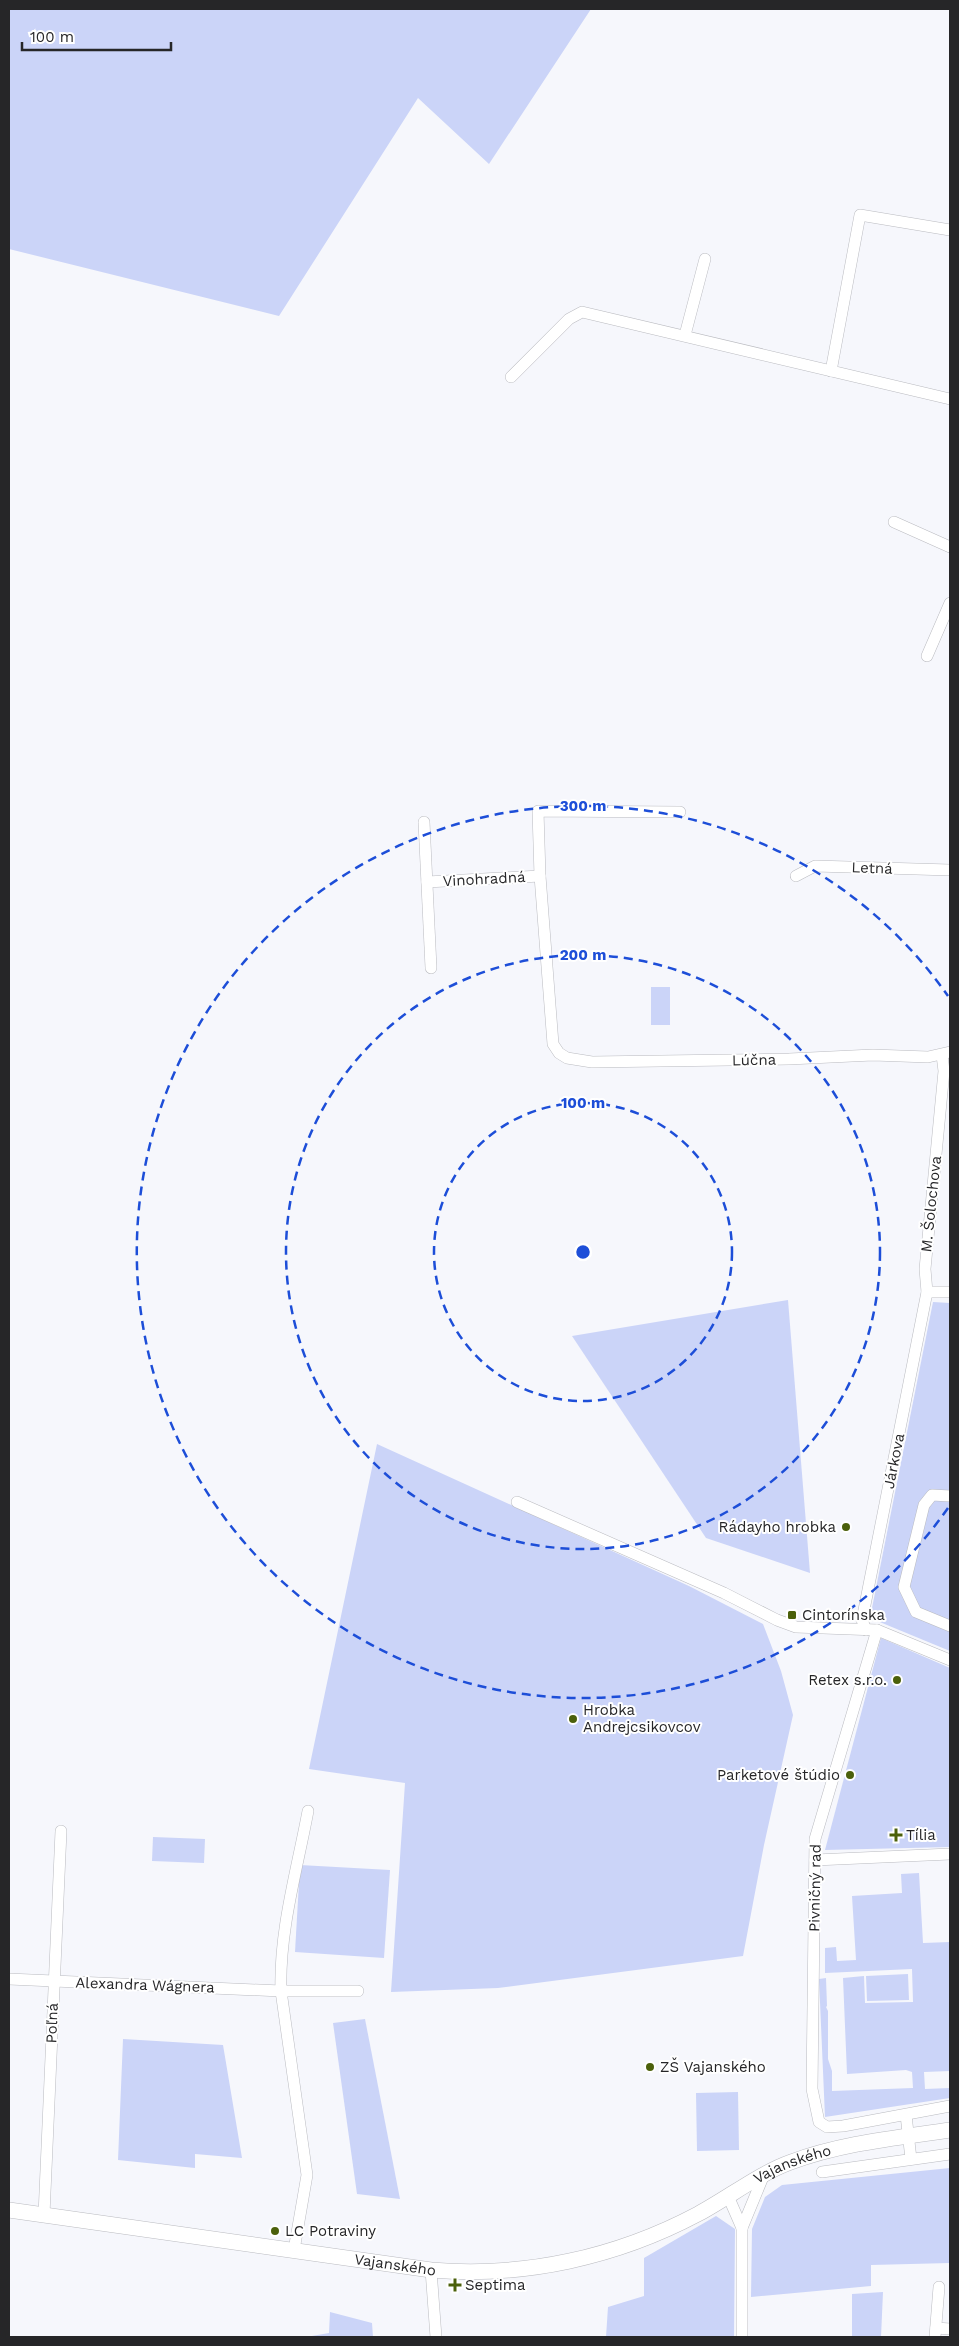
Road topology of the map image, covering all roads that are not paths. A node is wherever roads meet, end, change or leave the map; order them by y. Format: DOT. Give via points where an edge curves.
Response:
graph roads {
  1 [pos="950,230"];
  2 [pos="705,259"];
  3 [pos="685,335"];
  4 [pos="830,371"];
  5 [pos="511,378"];
  6 [pos="950,399"];
  7 [pos="894,522"];
  8 [pos="950,547"];
  9 [pos="950,603"];
  10 [pos="928,656"];
  11 [pos="680,812"];
  12 [pos="424,822"];
  13 [pos="950,870"];
  14 [pos="540,876"];
  15 [pos="796,876"];
  16 [pos="427,882"];
  17 [pos="431,968"];
  18 [pos="559,1053"];
  19 [pos="946,1054"];
  20 [pos="928,1292"];
  21 [pos="950,1292"];
  22 [pos="950,1496"];
  23 [pos="517,1502"];
  24 [pos="950,1626"];
  25 [pos="872,1630"];
  26 [pos="950,1660"];
  27 [pos="308,1811"];
  28 [pos="61,1831"];
  29 [pos="950,1854"];
  30 [pos="816,1860"];
  31 [pos="814,1974"];
  32 [pos="9,1979"];
  33 [pos="54,1981"];
  34 [pos="281,1990"];
  35 [pos="358,1991"];
  36 [pos="950,2106"];
  37 [pos="906,2115"];
  38 [pos="950,2130"];
  39 [pos="909,2136"];
  40 [pos="950,2154"];
  41 [pos="911,2159"];
  42 [pos="822,2172"];
  43 [pos="763,2177"];
  44 [pos="728,2196"];
  45 [pos="9,2210"];
  46 [pos="44,2215"];
  47 [pos="742,2228"];
  48 [pos="294,2250"];
  49 [pos="431,2270"];
  50 [pos="939,2287"];
  51 [pos="950,2329"];
  52 [pos="935,2332"];
  53 [pos="436,2337"];
  54 [pos="742,2337"];
  1 -- 4 [label="street" via="860,215"];
  2 -- 3 [label="street"];
  3 -- 4 [label="street"];
  3 -- 5 [label="street" via="582,312 569,319"];
  4 -- 6 [label="street"];
  7 -- 8 [label="street"];
  9 -- 10 [label="street"];
  11 -- 14 [label="street, Vinohradná" via="538,811"];
  12 -- 16 [label="street, Vinohradná"];
  13 -- 15 [label="street, Letná" via="816,866"];
  14 -- 16 [label="street, Vinohradná"];
  14 -- 18 [label="street, Vinohradná" via="550,1032"];
  16 -- 17 [label="street, Vinohradná"];
  18 -- 19 [label="street, Lúčna" via="567,1058 592,1062"];
  19 -- 20 [label="street, M. Šolochova" via="924,1269"];
  20 -- 21 [label="street"];
  20 -- 25 [label="street, Járkova" via="862,1620"];
  22 -- 24 [label="street" via="932,1495 924,1505 904,1587 916,1612"];
  23 -- 25 [label="street" via="724,1593 777,1620 796,1626"];
  25 -- 26 [label="street"];
  25 -- 30 [label="street, Pivničný rad" via="815,1839"];
  27 -- 34 [label="street" via="283,1949"];
  28 -- 33 [label="street, Poľná"];
  29 -- 30 [label="street"];
  30 -- 31 [label="street, Pivničný rad"];
  31 -- 37 [label="street, Vajanského" via="812,2089 819,2122 827,2127 843,2126"];
  32 -- 33 [label="street, Alexandra Wágnera"];
  33 -- 34 [label="street, Alexandra Wágnera"];
  33 -- 46 [label="street, Poľná"];
  34 -- 35 [label="street, Alexandra Wágnera"];
  34 -- 48 [label="street" via="307,2175"];
  36 -- 37 [label="street, Vajanského"];
  37 -- 39 [label="street"];
  38 -- 39 [label="main road, Vajanského"];
  39 -- 41 [label="street"];
  39 -- 43 [label="main road, Vajanského" via="840,2146 789,2162"];
  40 -- 41 [label="street, Vajanského"];
  41 -- 42 [label="street, Vajanského"];
  43 -- 44 [label="main road, Vajanského"];
  43 -- 47 [label="street"];
  44 -- 47 [label="street"];
  44 -- 49 [label="main road, Vajanského" via="665,2231 603,2253 496,2272"];
  45 -- 46 [label="main road, Vajanského"];
  46 -- 48 [label="main road, Vajanského"];
  47 -- 54 [label="street"];
  48 -- 49 [label="main road, Vajanského"];
  49 -- 53 [label="street"];
  50 -- 52 [label="street"];
  51 -- 52 [label="street"];
}
